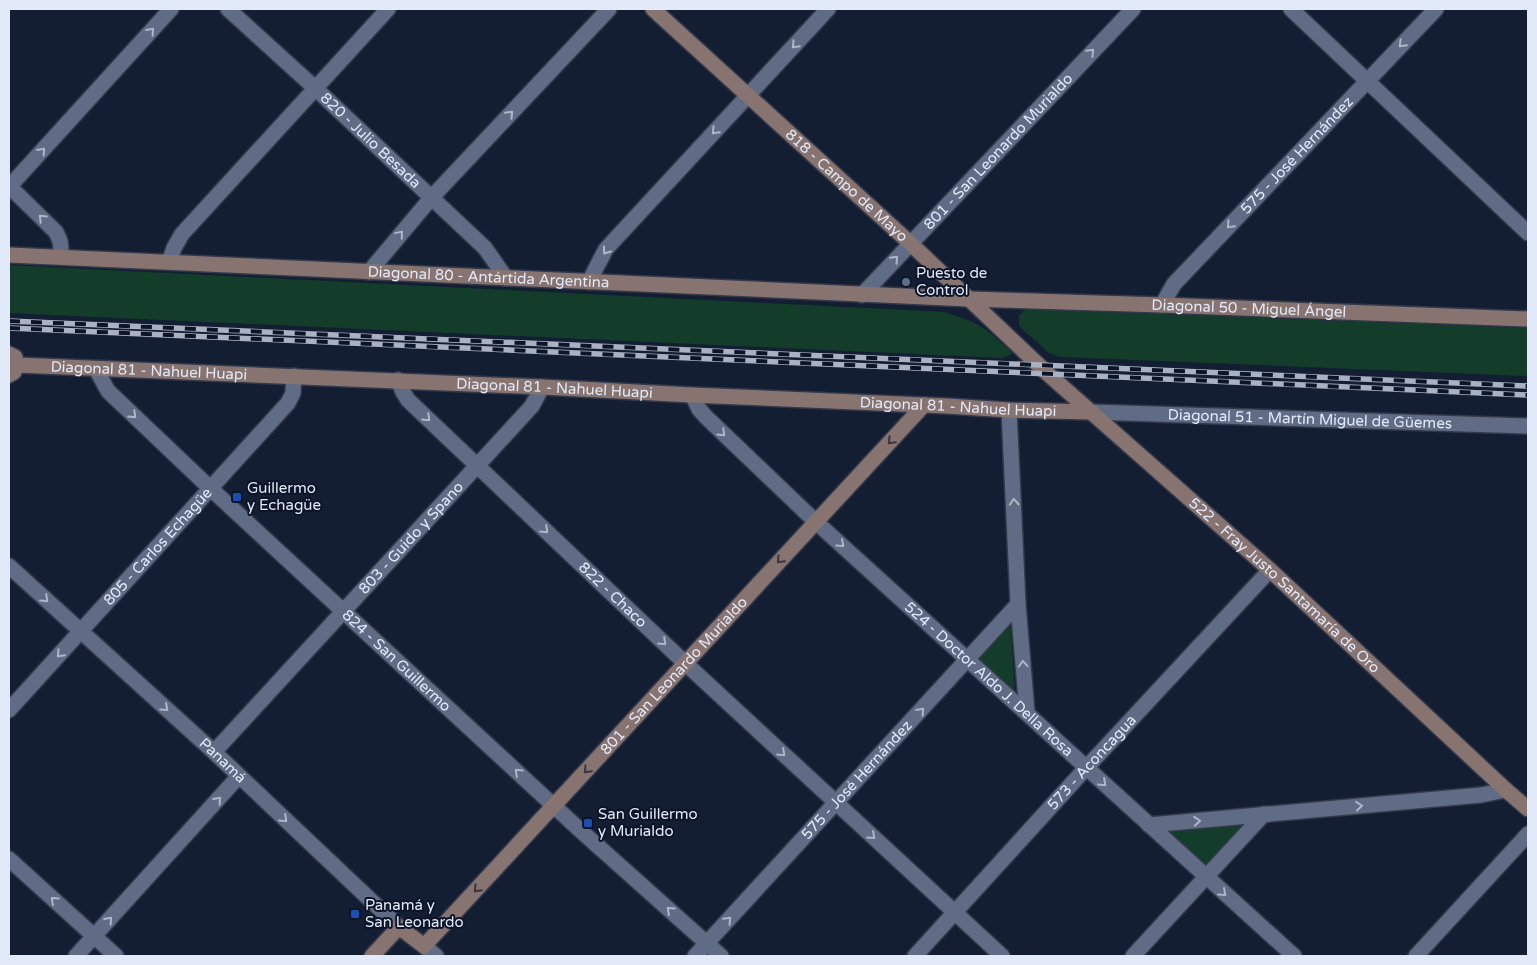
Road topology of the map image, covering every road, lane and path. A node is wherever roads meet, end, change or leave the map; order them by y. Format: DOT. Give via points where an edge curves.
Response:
graph roads {
  1 [pos="171,9"];
  2 [pos="228,9"];
  3 [pos="388,9"];
  4 [pos="609,9"];
  5 [pos="653,9"];
  6 [pos="828,9"];
  7 [pos="1133,9"];
  8 [pos="1291,9"];
  9 [pos="1436,9"];
  10 [pos="1367,80"];
  11 [pos="315,88"];
  12 [pos="748,95"];
  13 [pos="9,187"];
  14 [pos="432,197"];
  15 [pos="1528,233"];
  16 [pos="910,243"];
  17 [pos="9,255"];
  18 [pos="62,257"];
  19 [pos="169,262"];
  20 [pos="370,272"];
  21 [pos="506,278"];
  22 [pos="589,282"];
  23 [pos="862,295"];
  24 [pos="969,299"];
  25 [pos="1162,305"];
  26 [pos="1528,319"];
  27 [pos="1039,365"];
  28 [pos="11,369"];
  29 [pos="96,369"];
  30 [pos="294,376"];
  31 [pos="398,380"];
  32 [pos="542,387"];
  33 [pos="692,395"];
  34 [pos="924,405"];
  35 [pos="1009,410"];
  36 [pos="1092,412"];
  37 [pos="1528,426"];
  38 [pos="476,466"];
  39 [pos="210,488"];
  40 [pos="816,522"];
  41 [pos="9,566"];
  42 [pos="1270,570"];
  43 [pos="1018,604"];
  44 [pos="343,611"];
  45 [pos="80,632"];
  46 [pos="968,659"];
  47 [pos="685,663"];
  48 [pos="9,710"];
  49 [pos="1026,712"];
  50 [pos="214,752"];
  51 [pos="1087,767"];
  52 [pos="239,776"];
  53 [pos="1506,790"];
  54 [pos="836,804"];
  55 [pos="554,805"];
  56 [pos="1528,809"];
  57 [pos="1264,814"];
  58 [pos="1149,825"];
  59 [pos="1528,834"];
  60 [pos="9,859"];
  61 [pos="1206,877"];
  62 [pos="956,913"];
  63 [pos="399,927"];
  64 [pos="94,936"];
  65 [pos="707,943"];
  66 [pos="424,946"];
  67 [pos="76,956"];
  68 [pos="116,956"];
  69 [pos="372,956"];
  70 [pos="436,956"];
  71 [pos="695,956"];
  72 [pos="722,956"];
  73 [pos="915,956"];
  74 [pos="1002,956"];
  75 [pos="1133,956"];
  76 [pos="1294,956"];
  77 [pos="1416,956"];
  13 -- 1 [label="street, one-way"];
  2 -- 11 [label="street, 820 - Julio Besada"];
  3 -- 11 [label="street"];
  14 -- 4 [label="street, one-way"];
  5 -- 12 [label="street, 818 - Campo de Mayo"];
  6 -- 12 [label="street, one-way"];
  16 -- 7 [label="street, 801 - San Leonardo Murialdo, one-way"];
  8 -- 10 [label="street"];
  9 -- 10 [label="street, 575 - José Hernández, one-way"];
  10 -- 15 [label="street"];
  10 -- 25 [label="street, 575 - José Hernández, one-way" via="1174,284"];
  11 -- 14 [label="street, 820 - Julio Besada"];
  11 -- 19 [label="street" via="182,234"];
  12 -- 16 [label="street, 818 - Campo de Mayo"];
  12 -- 22 [label="street, one-way" via="606,249"];
  18 -- 13 [label="street, one-way" via="56,232"];
  20 -- 14 [label="street, one-way"];
  14 -- 21 [label="street, 820 - Julio Besada" via="485,248"];
  23 -- 16 [label="street, 801 - San Leonardo Murialdo, one-way"];
  16 -- 24 [label="street, 818 - Campo de Mayo"];
  17 -- 18 [label="street, Diagonal 80 - Antártida Argentina"];
  18 -- 19 [label="street, Diagonal 80 - Antártida Argentina"];
  19 -- 20 [label="street, Diagonal 80 - Antártida Argentina"];
  20 -- 21 [label="street, Diagonal 80 - Antártida Argentina"];
  21 -- 22 [label="street, Diagonal 80 - Antártida Argentina"];
  22 -- 23 [label="street, Diagonal 80 - Antártida Argentina"];
  23 -- 24 [label="street, Diagonal 80 - Antártida Argentina"];
  24 -- 25 [label="street, Diagonal 50 - Miguel Ángel"];
  24 -- 27 [label="street, 818 - Campo de Mayo"];
  25 -- 26 [label="street, Diagonal 50 - Miguel Ángel"];
  27 -- 36 [label="street, 522 - Fray Justo Santamaría de Oro"];
  28 -- 29 [label="street, Diagonal 81 - Nahuel Huapi"];
  29 -- 30 [label="street, Diagonal 81 - Nahuel Huapi"];
  29 -- 39 [label="street, 824 - San Guillermo, one-way" via="108,391"];
  30 -- 31 [label="street, Diagonal 81 - Nahuel Huapi"];
  30 -- 39 [label="street, 805 - Carlos Echagüe" via="293,393 288,402"];
  31 -- 32 [label="street, Diagonal 81 - Nahuel Huapi"];
  31 -- 38 [label="street, 822 - Chaco, one-way" via="408,400"];
  32 -- 33 [label="street, Diagonal 81 - Nahuel Huapi"];
  32 -- 38 [label="street, 803 - Guido y Spano" via="532,406"];
  33 -- 34 [label="street, Diagonal 81 - Nahuel Huapi"];
  33 -- 40 [label="street, 524 - Doctor Aldo J. Della Rosa, one-way" via="706,417"];
  34 -- 35 [label="street, Diagonal 81 - Nahuel Huapi"];
  34 -- 40 [label="street, 801 - San Leonardo Murialdo, one-way"];
  35 -- 36 [label="street, Diagonal 81 - Nahuel Huapi"];
  43 -- 35 [label="street, one-way"];
  36 -- 37 [label="street, Diagonal 51 - Martín Miguel de Güemes"];
  36 -- 42 [label="street, 522 - Fray Justo Santamaría de Oro"];
  38 -- 44 [label="street, 803 - Guido y Spano"];
  38 -- 47 [label="street, 822 - Chaco, one-way"];
  39 -- 44 [label="street, 824 - San Guillermo"];
  39 -- 45 [label="street, 805 - Carlos Echagüe"];
  40 -- 46 [label="street, 524 - Doctor Aldo J. Della Rosa, one-way"];
  40 -- 47 [label="street, 801 - San Leonardo Murialdo, one-way"];
  41 -- 45 [label="street, Panamá, one-way"];
  42 -- 51 [label="street, 573 - Aconcagua"];
  42 -- 53 [label="street, 522 - Fray Justo Santamaría de Oro"];
  43 -- 46 [label="street, 575 - José Hernández"];
  49 -- 43 [label="street, one-way"];
  44 -- 50 [label="street, 803 - Guido y Spano"];
  55 -- 44 [label="street, 824 - San Guillermo, one-way"];
  45 -- 48 [label="street, 805 - Carlos Echagüe, one-way"];
  45 -- 50 [label="street, Panamá, one-way"];
  46 -- 49 [label="street, 524 - Doctor Aldo J. Della Rosa"];
  54 -- 46 [label="street, 575 - José Hernández, one-way"];
  47 -- 54 [label="street, 822 - Chaco, one-way"];
  47 -- 55 [label="street, 801 - San Leonardo Murialdo, one-way"];
  49 -- 51 [label="street, 524 - Doctor Aldo J. Della Rosa"];
  50 -- 52 [label="street, Panamá"];
  51 -- 58 [label="street, 524 - Doctor Aldo J. Della Rosa, one-way"];
  51 -- 62 [label="street, 573 - Aconcagua"];
  52 -- 63 [label="street, Panamá, one-way"];
  64 -- 52 [label="street, one-way"];
  53 -- 56 [label="street, 522 - Fray Justo Santamaría de Oro"];
  57 -- 53 [label="street, one-way" via="1472,796"];
  54 -- 62 [label="street, 822 - Chaco, one-way"];
  65 -- 54 [label="street, 575 - José Hernández, one-way"];
  65 -- 55 [label="street, 824 - San Guillermo, one-way"];
  55 -- 66 [label="street, 801 - San Leonardo Murialdo, one-way"];
  58 -- 57 [label="street, one-way"];
  57 -- 61 [label="street"];
  58 -- 61 [label="street, 524 - Doctor Aldo J. Della Rosa"];
  59 -- 77 [label="street"];
  64 -- 60 [label="street, one-way"];
  61 -- 75 [label="street"];
  61 -- 76 [label="street, 524 - Doctor Aldo J. Della Rosa, one-way"];
  62 -- 73 [label="street, 573 - Aconcagua"];
  62 -- 74 [label="street, 822 - Chaco"];
  63 -- 66 [label="street, Panamá"];
  63 -- 69 [label="street"];
  64 -- 67 [label="street"];
  64 -- 68 [label="street"];
  65 -- 71 [label="street, 575 - José Hernández"];
  65 -- 72 [label="street, 824 - San Guillermo"];
  66 -- 70 [label="street, Panamá"];
}
